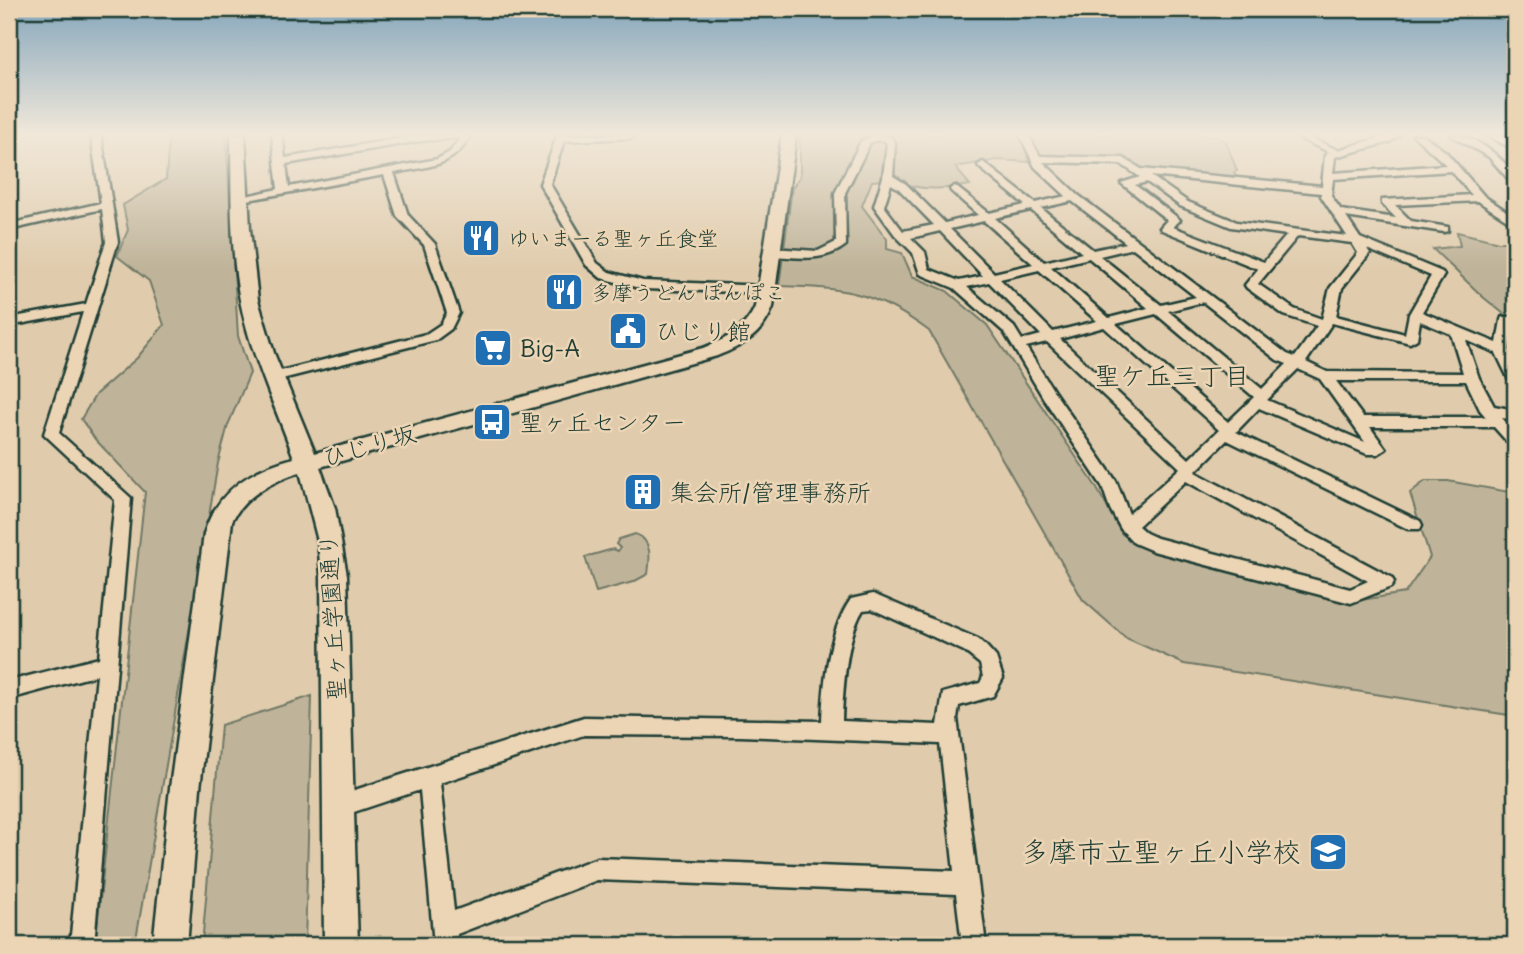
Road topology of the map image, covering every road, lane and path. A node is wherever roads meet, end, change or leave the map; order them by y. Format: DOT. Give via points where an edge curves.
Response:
graph roads {
  1 [pos="102,180"];
  2 [pos="240,180"];
  3 [pos="283,180"];
  4 [pos="348,180"];
  5 [pos="390,180"];
  6 [pos="546,180"];
  7 [pos="782,180"];
  8 [pos="847,180"];
  9 [pos="887,180"];
  10 [pos="892,180"];
  11 [pos="1000,180"];
  12 [pos="1056,180"];
  13 [pos="1133,180"];
  14 [pos="1149,180"];
  15 [pos="1247,180"];
  16 [pos="1327,180"];
  17 [pos="1356,180"];
  18 [pos="1463,180"];
  19 [pos="1327,183"];
  20 [pos="955,189"];
  21 [pos="284,192"];
  22 [pos="1074,197"];
  23 [pos="1480,198"];
  24 [pos="241,200"];
  25 [pos="106,205"];
  26 [pos="1032,206"];
  27 [pos="1339,213"];
  28 [pos="985,217"];
  29 [pos="1515,222"];
  30 [pos="1407,223"];
  31 [pos="9,227"];
  32 [pos="940,227"];
  33 [pos="1444,229"];
  34 [pos="1294,234"];
  35 [pos="903,236"];
  36 [pos="1355,240"];
  37 [pos="1136,244"];
  38 [pos="771,253"];
  39 [pos="1090,254"];
  40 [pos="1040,265"];
  41 [pos="1265,267"];
  42 [pos="990,277"];
  43 [pos="958,285"];
  44 [pos="765,290"];
  45 [pos="1205,298"];
  46 [pos="91,307"];
  47 [pos="1157,310"];
  48 [pos="1415,314"];
  49 [pos="1507,320"];
  50 [pos="1326,321"];
  51 [pos="9,322"];
  52 [pos="1104,323"];
  53 [pos="1457,332"];
  54 [pos="1049,336"];
  55 [pos="1019,345"];
  56 [pos="1502,350"];
  57 [pos="1295,365"];
  58 [pos="1325,376"];
  59 [pos="274,377"];
  60 [pos="1469,377"];
  61 [pos="1515,378"];
  62 [pos="1259,398"];
  63 [pos="1515,415"];
  64 [pos="1492,416"];
  65 [pos="1360,422"];
  66 [pos="1226,431"];
  67 [pos="1515,441"];
  68 [pos="309,462"];
  69 [pos="1186,471"];
  70 [pos="1414,524"];
  71 [pos="1127,525"];
  72 [pos="106,664"];
  73 [pos="9,690"];
  74 [pos="832,730"];
  75 [pos="948,735"];
  76 [pos="429,775"];
  77 [pos="339,806"];
  78 [pos="966,883"];
  79 [pos="446,936"];
  80 [pos="82,945"];
  81 [pos="170,945"];
  82 [pos="341,945"];
  83 [pos="974,945"];
  1 -- 25 [label="street"];
  2 -- 24 [label="street, 聖ヶ丘学園通り"];
  3 -- 21 [label="street"];
  4 -- 21 [label="street"];
  5 -- 59 [label="street" via="403,216 429,244 453,313 450,321 442,331 418,342"];
  6 -- 44 [label="street" via="592,265 605,275 630,283"];
  7 -- 38 [label="street, ひじり坂"];
  8 -- 38 [label="street" via="840,193 842,243 822,254"];
  9 -- 35 [label="street" via="879,206"];
  10 -- 32 [label="street"];
  11 -- 26 [label="street"];
  12 -- 22 [label="street"];
  13 -- 41 [label="street" via="1126,183 1174,220 1166,228"];
  14 -- 34 [label="street" via="1184,204 1235,225"];
  15 -- 19 [label="street"];
  16 -- 19 [label="street"];
  17 -- 19 [label="street"];
  18 -- 23 [label="street"];
  19 -- 27 [label="street" via="1326,196"];
  20 -- 28 [label="street"];
  21 -- 24 [label="street"];
  22 -- 26 [label="street"];
  22 -- 37 [label="street"];
  23 -- 29 [label="street"];
  23 -- 30 [label="street" via="1386,202"];
  24 -- 59 [label="street, 聖ヶ丘学園通り" via="248,294"];
  25 -- 31 [label="street"];
  25 -- 46 [label="street" via="112,242"];
  26 -- 28 [label="street"];
  26 -- 39 [label="street"];
  27 -- 30 [label="street"];
  27 -- 36 [label="street"];
  28 -- 32 [label="street"];
  28 -- 40 [label="street"];
  30 -- 33 [label="street"];
  32 -- 35 [label="street"];
  32 -- 42 [label="street"];
  34 -- 36 [label="street"];
  34 -- 41 [label="street"];
  35 -- 43 [label="street" via="919,252 924,271"];
  36 -- 48 [label="street" via="1438,275"];
  36 -- 50 [label="street" via="1364,253 1336,288"];
  37 -- 39 [label="street"];
  37 -- 45 [label="street"];
  38 -- 44 [label="street, ひじり坂"];
  39 -- 40 [label="street"];
  39 -- 47 [label="street"];
  40 -- 42 [label="street"];
  40 -- 52 [label="street"];
  41 -- 50 [label="street" via="1251,285 1289,312"];
  42 -- 43 [label="street"];
  42 -- 54 [label="street"];
  43 -- 55 [label="street" via="1009,330"];
  44 -- 68 [label="street, ひじり坂" via="757,324 728,345"];
  45 -- 47 [label="street"];
  45 -- 57 [label="street"];
  46 -- 51 [label="street"];
  46 -- 72 [label="street" via="51,433 123,498"];
  47 -- 52 [label="street"];
  47 -- 62 [label="street"];
  48 -- 50 [label="street" via="1410,339"];
  48 -- 53 [label="street"];
  49 -- 56 [label="street"];
  50 -- 57 [label="street"];
  52 -- 54 [label="street"];
  52 -- 66 [label="street"];
  53 -- 56 [label="street"];
  53 -- 60 [label="street"];
  54 -- 55 [label="street"];
  54 -- 69 [label="street"];
  55 -- 71 [label="street" via="1110,485"];
  56 -- 61 [label="street"];
  57 -- 58 [label="street"];
  57 -- 62 [label="street"];
  58 -- 60 [label="street"];
  58 -- 65 [label="street"];
  59 -- 68 [label="street, 聖ヶ丘学園通り"];
  60 -- 64 [label="street"];
  62 -- 65 [label="street" via="1367,449 1378,449"];
  62 -- 66 [label="street"];
  63 -- 64 [label="street"];
  64 -- 65 [label="street"];
  64 -- 67 [label="street"];
  66 -- 69 [label="street"];
  66 -- 70 [label="street"];
  68 -- 77 [label="street, 聖ヶ丘学園通り" via="333,558"];
  68 -- 81 [label="street, ひじり坂" via="246,488 226,506 217,526"];
  69 -- 71 [label="street"];
  69 -- 71 [label="street" via="1385,582 1351,596 1153,544"];
  72 -- 73 [label="street"];
  72 -- 80 [label="street"];
  74 -- 75 [label="street"];
  74 -- 75 [label="street" via="831,712 848,618 857,604 873,601 971,645 989,661 993,678 986,690 950,699"];
  74 -- 76 [label="street" via="584,726"];
  75 -- 78 [label="street"];
  76 -- 77 [label="street"];
  76 -- 79 [label="street"];
  77 -- 82 [label="street, 聖ヶ丘学園通り"];
  78 -- 79 [label="street" via="597,869"];
  78 -- 83 [label="street"];
}
